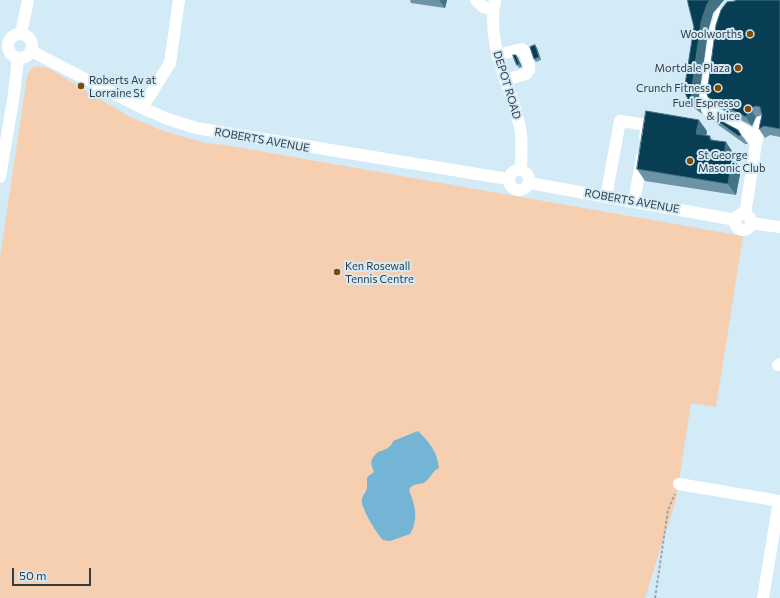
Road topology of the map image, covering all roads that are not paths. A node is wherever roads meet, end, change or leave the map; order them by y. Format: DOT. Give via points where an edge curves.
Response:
graph roads {
  1 [pos="28,0"];
  2 [pos="180,0"];
  3 [pos="476,0"];
  4 [pos="730,3"];
  5 [pos="494,5"];
  6 [pos="21,34"];
  7 [pos="4,40"];
  8 [pos="31,51"];
  9 [pos="497,56"];
  10 [pos="18,58"];
  11 [pos="505,80"];
  12 [pos="142,108"];
  13 [pos="761,122"];
  14 [pos="756,143"];
  15 [pos="521,170"];
  16 [pos="0,177"];
  17 [pos="508,179"];
  18 [pos="529,183"];
  19 [pos="606,197"];
  20 [pos="634,202"];
  21 [pos="744,219"];
  22 [pos="780,227"];
  23 [pos="678,484"];
  24 [pos="780,501"];
  25 [pos="763,598"];
  1 -- 6 [label="street"];
  2 -- 12 [label="street" via="170,63"];
  3 -- 5 [label="street" via="483,6"];
  4 -- 14 [label="street" via="720,15 715,32 705,104 709,111 749,133"];
  5 -- 9 [label="street, DEPOT ROAD"];
  6 -- 7 [label="street"];
  6 -- 8 [label="street" via="30,40"];
  7 -- 10 [label="street" via="12,55"];
  8 -- 10 [label="street" via="26,56"];
  8 -- 12 [label="street, ROBERTS AVENUE"];
  9 -- 11 [label="street, DEPOT ROAD"];
  9 -- 11 [label="street" via="522,49 529,65 526,74"];
  10 -- 16 [label="street"];
  11 -- 15 [label="street, DEPOT ROAD" via="520,129"];
  12 -- 17 [label="street, ROBERTS AVENUE" via="196,128"];
  13 -- 14 [label="street"];
  14 -- 21 [label="street"];
  15 -- 17 [label="street" via="514,171"];
  15 -- 18 [label="street" via="528,176"];
  17 -- 18 [label="street, ROBERTS AVENUE" via="510,186 515,190 525,189"];
  18 -- 19 [label="street, ROBERTS AVENUE"];
  19 -- 20 [label="street, ROBERTS AVENUE"];
  19 -- 20 [label="street" via="620,121 647,125"];
  20 -- 21 [label="street, ROBERTS AVENUE"];
  21 -- 22 [label="street, ROBERTS AVENUE"];
  23 -- 24 [label="street"];
  24 -- 25 [label="street"];
}
